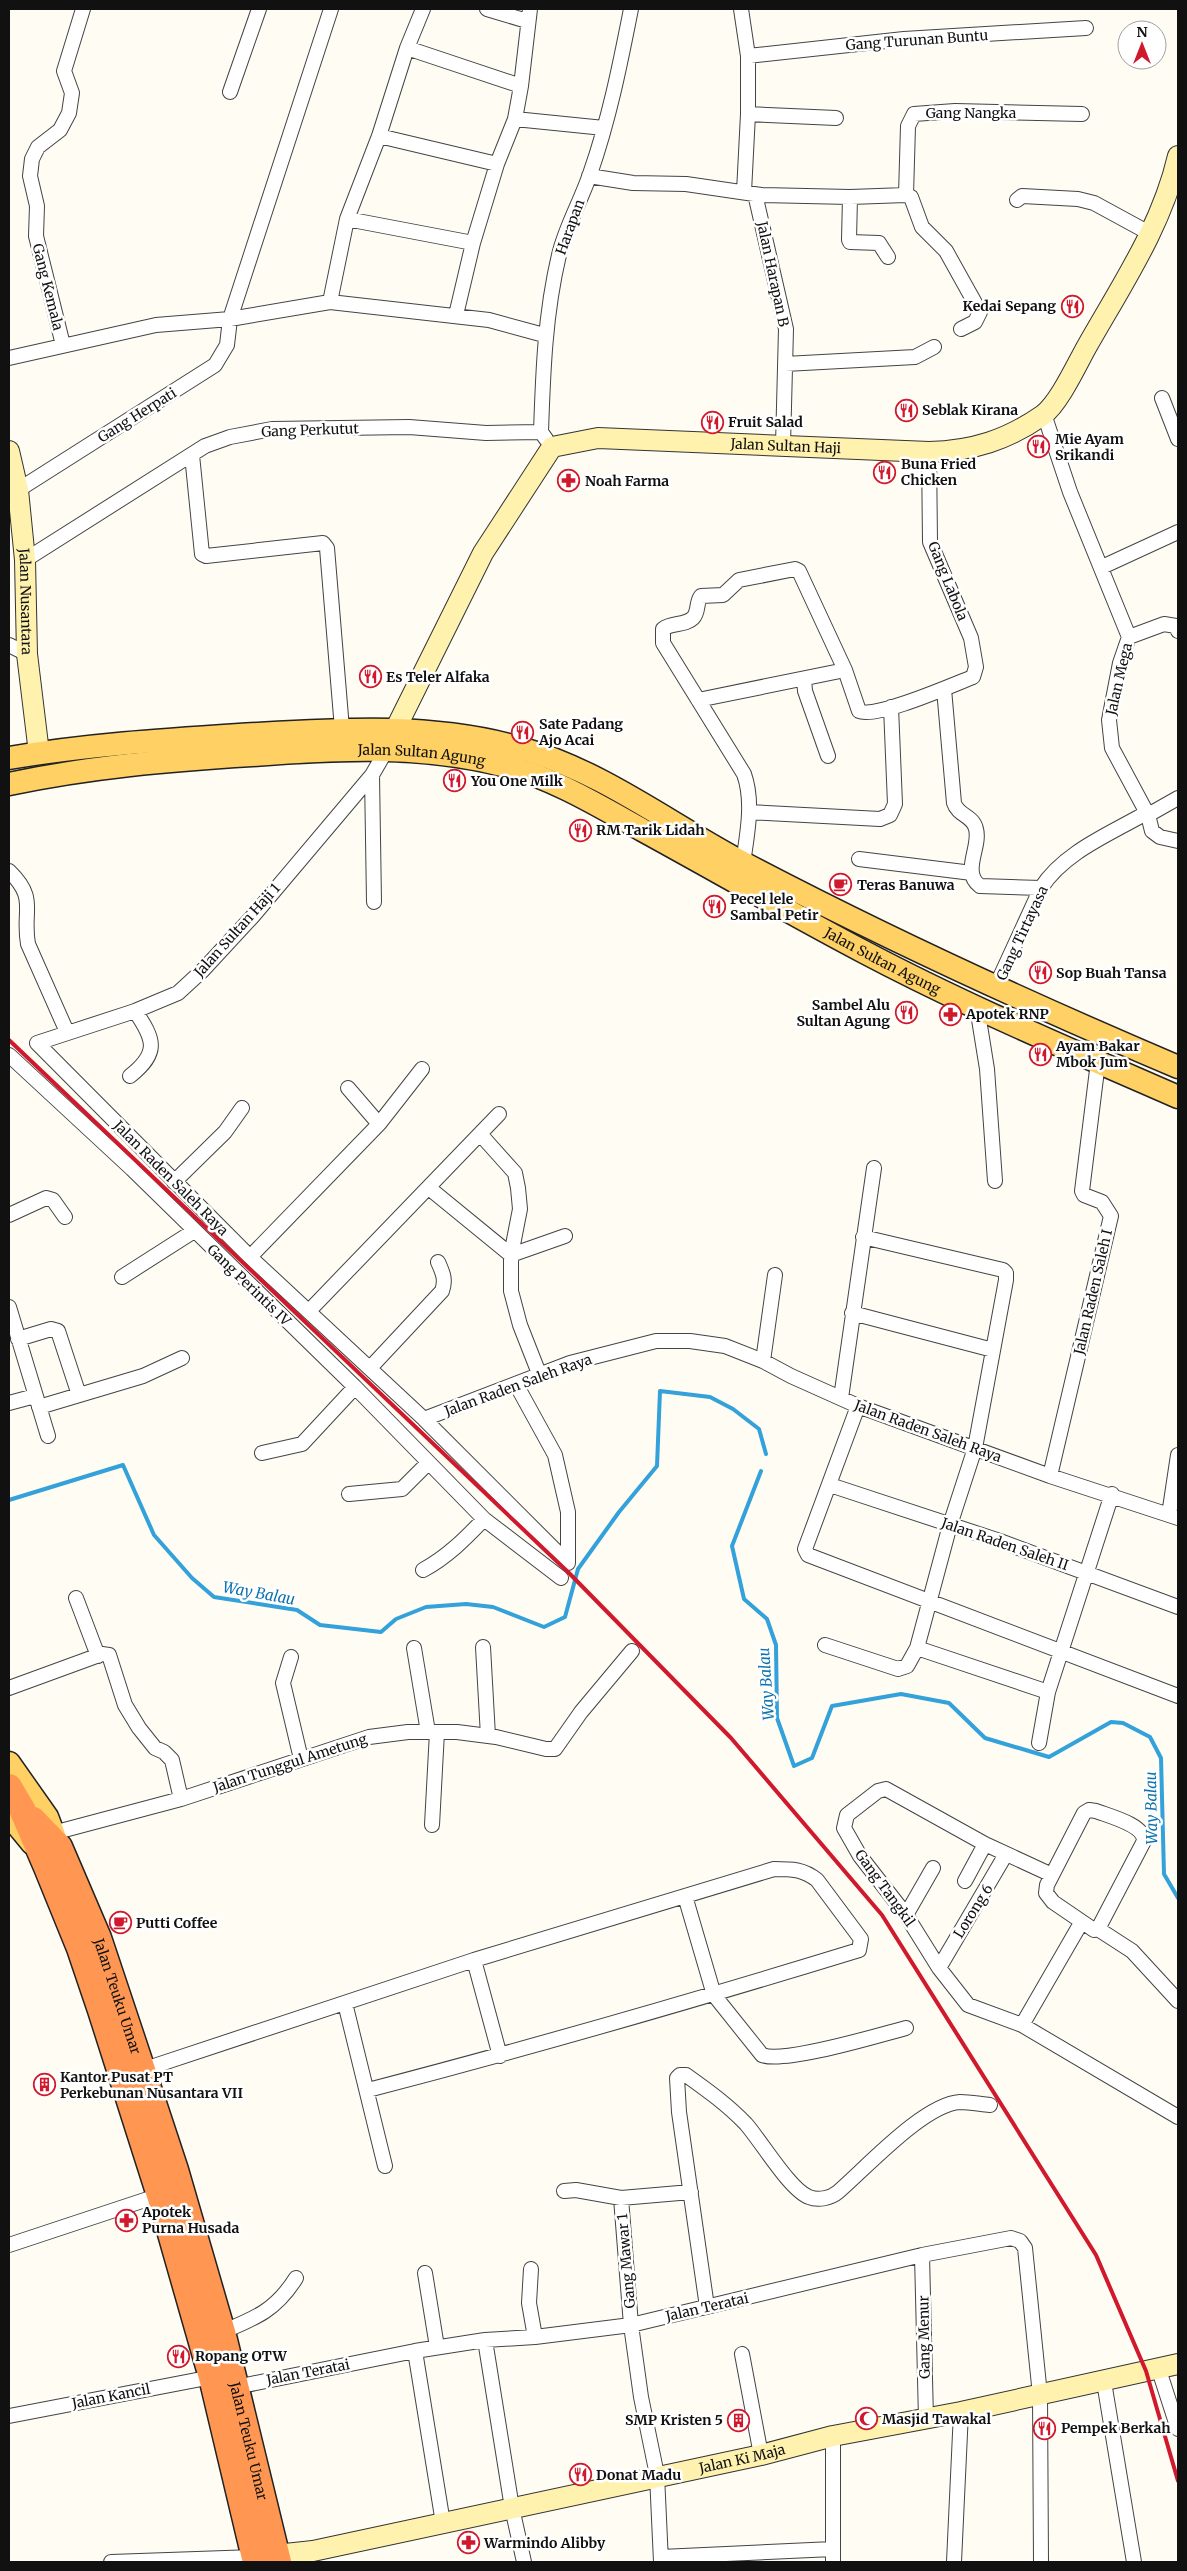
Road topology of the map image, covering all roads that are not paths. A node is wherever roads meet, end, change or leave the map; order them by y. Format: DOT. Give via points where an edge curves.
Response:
graph roads {
  1 [pos="83,9"];
  2 [pos="259,9"];
  3 [pos="332,9"];
  4 [pos="423,9"];
  5 [pos="488,9"];
  6 [pos="631,9"];
  7 [pos="741,9"];
  8 [pos="528,15"];
  9 [pos="1086,28"];
  10 [pos="407,48"];
  11 [pos="748,56"];
  12 [pos="521,86"];
  13 [pos="230,92"];
  14 [pos="748,114"];
  15 [pos="1082,114"];
  16 [pos="836,118"];
  17 [pos="515,119"];
  18 [pos="604,128"];
  19 [pos="379,136"];
  20 [pos="1178,156"];
  21 [pos="497,164"];
  22 [pos="590,176"];
  23 [pos="750,193"];
  24 [pos="906,195"];
  25 [pos="850,197"];
  26 [pos="1017,200"];
  27 [pos="347,219"];
  28 [pos="1151,234"];
  29 [pos="473,243"];
  30 [pos="888,257"];
  31 [pos="330,302"];
  32 [pos="456,315"];
  33 [pos="230,319"];
  34 [pos="961,329"];
  35 [pos="544,335"];
  36 [pos="63,345"];
  37 [pos="934,347"];
  38 [pos="9,358"];
  39 [pos="785,364"];
  40 [pos="1162,398"];
  41 [pos="1044,414"];
  42 [pos="1178,439"];
  43 [pos="546,440"];
  44 [pos="783,445"];
  45 [pos="929,452"];
  46 [pos="9,453"];
  47 [pos="192,455"];
  48 [pos="18,490"];
  49 [pos="1178,532"];
  50 [pos="25,560"];
  51 [pos="1102,566"];
  52 [pos="1178,631"];
  53 [pos="1129,637"];
  54 [pos="9,645"];
  55 [pos="27,654"];
  56 [pos="845,670"];
  57 [pos="804,679"];
  58 [pos="944,689"];
  59 [pos="698,700"];
  60 [pos="891,707"];
  61 [pos="342,729"];
  62 [pos="391,740"];
  63 [pos="828,756"];
  64 [pos="85,757"];
  65 [pos="9,758"];
  66 [pos="47,760"];
  67 [pos="9,766"];
  68 [pos="9,774"];
  69 [pos="372,775"];
  70 [pos="9,784"];
  71 [pos="1178,798"];
  72 [pos="749,812"];
  73 [pos="1147,814"];
  74 [pos="1178,841"];
  75 [pos="859,859"];
  76 [pos="743,863"];
  77 [pos="9,871"];
  78 [pos="972,873"];
  79 [pos="1041,888"];
  80 [pos="374,902"];
  81 [pos="875,932"];
  82 [pos="866,953"];
  83 [pos="996,986"];
  84 [pos="978,1006"];
  85 [pos="135,1010"];
  86 [pos="66,1032"];
  87 [pos="37,1043"];
  88 [pos="9,1055"];
  89 [pos="1150,1055"];
  90 [pos="1098,1062"];
  91 [pos="1178,1068"];
  92 [pos="422,1069"];
  93 [pos="130,1076"];
  94 [pos="1140,1080"];
  95 [pos="348,1088"];
  96 [pos="1178,1097"];
  97 [pos="242,1108"];
  98 [pos="499,1114"];
  99 [pos="379,1124"];
  100 [pos="481,1135"];
  101 [pos="874,1168"];
  102 [pos="995,1181"];
  103 [pos="174,1182"];
  104 [pos="429,1188"];
  105 [pos="9,1216"];
  106 [pos="65,1217"];
  107 [pos="194,1231"];
  108 [pos="565,1236"];
  109 [pos="863,1237"];
  110 [pos="511,1255"];
  111 [pos="250,1257"];
  112 [pos="438,1262"];
  113 [pos="775,1275"];
  114 [pos="122,1276"];
  115 [pos="9,1307"];
  116 [pos="309,1311"];
  117 [pos="852,1313"];
  118 [pos="18,1339"];
  119 [pos="993,1350"];
  120 [pos="182,1358"];
  121 [pos="763,1361"];
  122 [pos="370,1368"];
  123 [pos="540,1376"];
  124 [pos="517,1386"];
  125 [pos="355,1387"];
  126 [pos="79,1395"];
  127 [pos="841,1398"];
  128 [pos="37,1401"];
  129 [pos="9,1403"];
  130 [pos="858,1406"];
  131 [pos="424,1419"];
  132 [pos="48,1436"];
  133 [pos="975,1448"];
  134 [pos="262,1453"];
  135 [pos="1178,1455"];
  136 [pos="428,1463"];
  137 [pos="1050,1476"];
  138 [pos="830,1485"];
  139 [pos="349,1494"];
  140 [pos="1112,1494"];
  141 [pos="1174,1516"];
  142 [pos="484,1519"];
  143 [pos="950,1525"];
  144 [pos="423,1570"];
  145 [pos="1085,1572"];
  146 [pos="560,1578"];
  147 [pos="76,1598"];
  148 [pos="932,1600"];
  149 [pos="1178,1607"];
  150 [pos="825,1645"];
  151 [pos="483,1647"];
  152 [pos="414,1648"];
  153 [pos="917,1648"];
  154 [pos="632,1651"];
  155 [pos="1061,1652"];
  156 [pos="98,1656"];
  157 [pos="291,1657"];
  158 [pos="9,1688"];
  159 [pos="1048,1692"];
  160 [pos="1178,1696"];
  161 [pos="433,1732"];
  162 [pos="488,1736"];
  163 [pos="1038,1743"];
  164 [pos="301,1759"];
  165 [pos="9,1763"];
  166 [pos="181,1799"];
  167 [pos="13,1804"];
  168 [pos="432,1825"];
  169 [pos="46,1841"];
  170 [pos="985,1844"];
  171 [pos="1006,1854"];
  172 [pos="933,1868"];
  173 [pos="1052,1875"];
  174 [pos="966,1881"];
  175 [pos="684,1896"];
  176 [pos="906,1915"];
  177 [pos="1081,1923"];
  178 [pos="1098,1928"];
  179 [pos="474,1960"];
  180 [pos="940,1968"];
  181 [pos="714,1995"];
  182 [pos="1178,2001"];
  183 [pos="345,2002"];
  184 [pos="1022,2025"];
  185 [pos="906,2028"];
  186 [pos="500,2056"];
  187 [pos="142,2070"];
  188 [pos="368,2090"];
  189 [pos="990,2105"];
  190 [pos="1178,2117"];
  191 [pos="385,2166"];
  192 [pos="564,2191"];
  193 [pos="691,2192"];
  194 [pos="160,2195"];
  195 [pos="620,2198"];
  196 [pos="9,2245"];
  197 [pos="922,2255"];
  198 [pos="531,2269"];
  199 [pos="425,2273"];
  200 [pos="296,2278"];
  201 [pos="707,2308"];
  202 [pos="631,2325"];
  203 [pos="222,2332"];
  204 [pos="535,2337"];
  205 [pos="484,2340"];
  206 [pos="437,2348"];
  207 [pos="415,2351"];
  208 [pos="742,2354"];
  209 [pos="1178,2364"];
  210 [pos="1158,2367"];
  211 [pos="224,2382"];
  212 [pos="1104,2382"];
  213 [pos="1040,2395"];
  214 [pos="961,2412"];
  215 [pos="9,2416"];
  216 [pos="926,2419"];
  217 [pos="1178,2429"];
  218 [pos="833,2436"];
  219 [pos="761,2454"];
  220 [pos="657,2475"];
  221 [pos="512,2508"];
  222 [pos="443,2523"];
  223 [pos="833,2555"];
  224 [pos="266,2559"];
  225 [pos="661,2560"];
  226 [pos="111,2562"];
  227 [pos="524,2562"];
  228 [pos="954,2562"];
  229 [pos="1041,2562"];
  230 [pos="1134,2562"];
  1 -- 36 [label="street, Gang Kemala" via="64,71 72,93 70,113 60,130 38,147 32,158 30,176 37,206 36,236"];
  2 -- 13 [label="street"];
  3 -- 33 [label="street, Gang Herpati"];
  4 -- 10 [label="street"];
  5 -- 8 [label="street"];
  6 -- 18 [label="street, Harapan" via="615,92"];
  7 -- 11 [label="street"];
  8 -- 12 [label="street"];
  9 -- 11 [label="street, Gang Turunan Buntu" via="904,39"];
  10 -- 12 [label="street"];
  10 -- 19 [label="street"];
  11 -- 14 [label="street"];
  12 -- 17 [label="street"];
  14 -- 16 [label="street"];
  14 -- 23 [label="street"];
  15 -- 24 [label="street, Gang Nangka" via="955,111 914,114 908,126"];
  17 -- 18 [label="street"];
  17 -- 21 [label="street"];
  18 -- 22 [label="street, Harapan"];
  19 -- 21 [label="street"];
  19 -- 27 [label="street"];
  20 -- 28 [label="street, Jalan Sultan Haji"];
  21 -- 29 [label="street"];
  22 -- 23 [label="street"];
  22 -- 35 [label="street, Harapan" via="559,252"];
  23 -- 25 [label="street"];
  23 -- 39 [label="street, Jalan Harapan B" via="783,312"];
  24 -- 25 [label="street"];
  24 -- 34 [label="street" via="910,197 922,227 946,251 980,312 975,322"];
  25 -- 30 [label="street" via="850,242 879,243"];
  26 -- 28 [label="street" via="1022,196 1094,203"];
  27 -- 29 [label="street"];
  27 -- 31 [label="street"];
  28 -- 41 [label="street, Jalan Sultan Haji" via="1066,385"];
  29 -- 32 [label="street"];
  31 -- 32 [label="street"];
  31 -- 33 [label="street"];
  32 -- 35 [label="street"];
  33 -- 36 [label="street" via="156,325"];
  33 -- 48 [label="street, Gang Herpati" via="228,345 215,365"];
  35 -- 43 [label="street, Harapan"];
  36 -- 38 [label="street"];
  37 -- 39 [label="street" via="915,357"];
  39 -- 44 [label="street, Jalan Harapan B"];
  40 -- 42 [label="street"];
  41 -- 45 [label="street, Jalan Sultan Haji" via="987,445"];
  41 -- 51 [label="street, Jalan Mega" via="1070,492"];
  43 -- 44 [label="street, Jalan Sultan Haji" via="598,438"];
  43 -- 47 [label="street, Gang Perkutut" via="409,427 272,429 230,437 205,446"];
  43 -- 62 [label="street" via="483,553"];
  44 -- 45 [label="street, Jalan Sultan Haji"];
  45 -- 58 [label="street, Gang Labola" via="930,542 971,638 976,667 973,677"];
  46 -- 48 [label="street, Jalan Nusantara"];
  47 -- 50 [label="street, Gang Perkutut"];
  47 -- 61 [label="street" via="202,554 322,543 326,548"];
  48 -- 50 [label="street, Jalan Nusantara"];
  49 -- 51 [label="street"];
  50 -- 55 [label="street, Jalan Nusantara"];
  51 -- 53 [label="street, Jalan Mega"];
  52 -- 53 [label="street" via="1176,626 1164,624"];
  53 -- 73 [label="street, Jalan Mega" via="1120,663 1109,720 1112,748"];
  54 -- 55 [label="street"];
  55 -- 66 [label="street, Jalan Nusantara"];
  56 -- 57 [label="street"];
  56 -- 59 [label="street" via="799,570 741,579 723,595 701,596 694,617 663,629 663,643"];
  56 -- 60 [label="street" via="859,711 865,714"];
  57 -- 59 [label="street"];
  57 -- 63 [label="street" via="805,692"];
  58 -- 60 [label="street"];
  58 -- 78 [label="street" via="954,803 977,830"];
  59 -- 72 [label="street" via="744,774 748,784"];
  60 -- 72 [label="street" via="895,804 890,815 880,818"];
  61 -- 62 [label="main road, Jalan Sultan Agung"];
  61 -- 64 [label="main road, Jalan Sultan Agung"];
  62 -- 64 [label="main road, Jalan Sultan Agung" via="175,760"];
  62 -- 69 [label="street, Jalan Sultan Haji 1"];
  62 -- 76 [label="main road, Jalan Sultan Agung" via="436,732 480,738 558,760 619,790"];
  62 -- 82 [label="main road, Jalan Sultan Agung" via="533,774 597,805"];
  64 -- 66 [label="main road" via="74,765"];
  64 -- 70 [label="main road, Jalan Sultan Agung"];
  65 -- 66 [label="main road"];
  66 -- 67 [label="main road"];
  66 -- 68 [label="main road"];
  69 -- 80 [label="street"];
  69 -- 85 [label="street, Jalan Sultan Haji 1" via="203,970 178,993"];
  71 -- 73 [label="street, Gang Tirtayasa"];
  72 -- 76 [label="street"];
  73 -- 74 [label="street, Jalan Mega" via="1152,831 1160,837"];
  73 -- 79 [label="street, Gang Tirtayasa" via="1067,860 1050,874"];
  75 -- 78 [label="street"];
  76 -- 81 [label="main road, Jalan Sultan Agung"];
  77 -- 86 [label="street" via="25,891 29,907 28,944"];
  78 -- 79 [label="street" via="974,882 980,886"];
  79 -- 83 [label="street, Gang Tirtayasa"];
  81 -- 82 [label="main road"];
  81 -- 83 [label="main road, Jalan Sultan Agung"];
  82 -- 84 [label="main road, Jalan Sultan Agung"];
  83 -- 89 [label="main road, Jalan Sultan Agung"];
  84 -- 90 [label="main road, Jalan Sultan Agung"];
  84 -- 102 [label="street" via="987,1069"];
  85 -- 86 [label="street, Jalan Sultan Haji 1"];
  85 -- 93 [label="street" via="151,1048 150,1057"];
  86 -- 87 [label="street, Jalan Sultan Haji 1"];
  87 -- 103 [label="street, Jalan Raden Saleh Raya"];
  88 -- 107 [label="street, Gang Perintis IV"];
  89 -- 91 [label="main road, Jalan Sultan Agung"];
  89 -- 94 [label="main road"];
  90 -- 94 [label="main road, Jalan Sultan Agung"];
  90 -- 137 [label="street, Jalan Raden Saleh I" via="1082,1190 1084,1195 1106,1205 1111,1216"];
  92 -- 99 [label="street"];
  94 -- 96 [label="main road, Jalan Sultan Agung"];
  95 -- 99 [label="street"];
  97 -- 103 [label="street" via="224,1132"];
  98 -- 100 [label="street"];
  99 -- 111 [label="street"];
  100 -- 104 [label="street"];
  100 -- 110 [label="street" via="514,1173 518,1188 520,1209"];
  101 -- 109 [label="street"];
  103 -- 111 [label="street, Jalan Raden Saleh Raya"];
  104 -- 110 [label="street"];
  104 -- 116 [label="street"];
  105 -- 106 [label="street" via="46,1198 53,1200"];
  107 -- 114 [label="street"];
  107 -- 125 [label="street, Gang Perintis IV"];
  108 -- 110 [label="street"];
  109 -- 117 [label="street"];
  109 -- 119 [label="street" via="1004,1271 1006,1280"];
  110 -- 123 [label="street" via="511,1291"];
  111 -- 116 [label="street, Jalan Raden Saleh Raya"];
  112 -- 122 [label="street" via="445,1284 436,1301"];
  113 -- 121 [label="street"];
  115 -- 118 [label="street"];
  116 -- 122 [label="street, Jalan Raden Saleh Raya"];
  117 -- 119 [label="street"];
  117 -- 127 [label="street"];
  118 -- 126 [label="street" via="51,1329 58,1331"];
  118 -- 128 [label="street"];
  119 -- 133 [label="street"];
  120 -- 126 [label="street" via="143,1376"];
  121 -- 123 [label="street, Jalan Raden Saleh Raya" via="725,1346 656,1341 570,1363"];
  121 -- 127 [label="street, Jalan Raden Saleh Raya"];
  122 -- 131 [label="street, Jalan Raden Saleh Raya"];
  123 -- 124 [label="street, Jalan Raden Saleh Raya"];
  124 -- 131 [label="street, Jalan Raden Saleh Raya"];
  124 -- 131 [label="street" via="555,1455 568,1512 568,1563"];
  125 -- 134 [label="street" via="302,1444"];
  125 -- 136 [label="street, Gang Perintis IV"];
  126 -- 128 [label="street"];
  127 -- 130 [label="street, Jalan Raden Saleh Raya"];
  128 -- 129 [label="street"];
  128 -- 132 [label="street"];
  130 -- 133 [label="street, Jalan Raden Saleh Raya"];
  130 -- 138 [label="street"];
  133 -- 137 [label="street, Jalan Raden Saleh Raya"];
  133 -- 143 [label="street"];
  135 -- 141 [label="street"];
  136 -- 139 [label="street" via="402,1489"];
  136 -- 142 [label="street, Gang Perintis IV"];
  137 -- 140 [label="street, Jalan Raden Saleh Raya"];
  138 -- 143 [label="street, Jalan Raden Saleh II"];
  138 -- 148 [label="street" via="805,1549 808,1555"];
  140 -- 141 [label="street, Jalan Raden Saleh Raya"];
  140 -- 145 [label="street"];
  142 -- 144 [label="street" via="465,1540"];
  142 -- 146 [label="street, Gang Perintis IV"];
  143 -- 145 [label="street, Jalan Raden Saleh II"];
  143 -- 148 [label="street"];
  145 -- 149 [label="street, Jalan Raden Saleh II"];
  145 -- 155 [label="street"];
  147 -- 156 [label="street"];
  148 -- 153 [label="street"];
  148 -- 155 [label="street"];
  150 -- 153 [label="street" via="898,1669 907,1666"];
  151 -- 162 [label="street"];
  152 -- 161 [label="street"];
  153 -- 159 [label="street"];
  154 -- 162 [label="street, Jalan Tunggul Ametung" via="555,1749"];
  155 -- 159 [label="street"];
  155 -- 160 [label="street"];
  156 -- 158 [label="street"];
  156 -- 166 [label="street" via="108,1655 111,1659 125,1705 155,1748 172,1760"];
  157 -- 164 [label="street" via="283,1684"];
  159 -- 163 [label="street"];
  161 -- 162 [label="street, Jalan Tunggul Ametung"];
  161 -- 164 [label="street, Jalan Tunggul Ametung" via="368,1736"];
  161 -- 168 [label="street"];
  164 -- 166 [label="street, Jalan Tunggul Ametung"];
  165 -- 169 [label="main road, Jalan Teuku Umar" via="47,1817"];
  166 -- 169 [label="street, Jalan Tunggul Ametung"];
  167 -- 169 [label="highway"];
  169 -- 187 [label="highway, Jalan Teuku Umar" via="98,1938"];
  169 -- 194 [label="highway, Jalan Teuku Umar"];
  170 -- 171 [label="street, Gang Tangkil"];
  170 -- 174 [label="street"];
  170 -- 176 [label="street, Gang Tangkil" via="886,1790 878,1791 847,1815 844,1828 860,1856"];
  171 -- 173 [label="street, Gang Tangkil"];
  171 -- 180 [label="street, Lorong 6"];
  172 -- 176 [label="street"];
  173 -- 177 [label="street" via="1047,1885 1047,1896"];
  173 -- 178 [label="street" via="1084,1813 1089,1810 1142,1832 1144,1841"];
  175 -- 179 [label="street"];
  175 -- 181 [label="street"];
  175 -- 181 [label="street" via="774,1869 795,1868 817,1880 861,1940 859,1950"];
  176 -- 180 [label="street, Gang Tangkil"];
  177 -- 178 [label="street" via="1093,1930"];
  177 -- 184 [label="street"];
  178 -- 182 [label="street" via="1132,1951"];
  179 -- 183 [label="street"];
  179 -- 186 [label="street"];
  180 -- 184 [label="street, Gang Tangkil" via="968,2005"];
  181 -- 185 [label="street" via="757,2052 767,2058 838,2047"];
  181 -- 186 [label="street"];
  183 -- 187 [label="street"];
  183 -- 188 [label="street"];
  184 -- 190 [label="street, Gang Tangkil"];
  186 -- 188 [label="street"];
  187 -- 203 [label="highway, Jalan Teuku Umar"];
  188 -- 191 [label="street"];
  189 -- 193 [label="street" via="959,2102 940,2108 921,2118 831,2198 810,2198 786,2176 765,2146 729,2108 686,2075 680,2075 677,2078 680,2112"];
  192 -- 195 [label="street"];
  193 -- 195 [label="street"];
  193 -- 201 [label="street"];
  194 -- 196 [label="street"];
  194 -- 211 [label="highway, Jalan Teuku Umar"];
  195 -- 202 [label="street, Gang Mawar 1"];
  197 -- 201 [label="street, Jalan Teratai"];
  197 -- 213 [label="street, Jalan Teratai" via="1005,2238 1020,2241 1025,2248"];
  197 -- 216 [label="street, Gang Menur"];
  198 -- 204 [label="street" via="530,2303"];
  199 -- 206 [label="street"];
  200 -- 203 [label="street" via="273,2307"];
  201 -- 202 [label="street, Jalan Teratai"];
  202 -- 204 [label="street, Jalan Teratai"];
  202 -- 220 [label="street, Gang Mawar 1"];
  203 -- 211 [label="highway, Jalan Teuku Umar"];
  204 -- 205 [label="street, Jalan Teratai"];
  205 -- 206 [label="street, Jalan Teratai"];
  205 -- 221 [label="street"];
  206 -- 207 [label="street, Jalan Teratai"];
  207 -- 211 [label="street, Jalan Teratai"];
  207 -- 222 [label="street"];
  208 -- 219 [label="street"];
  209 -- 210 [label="street, Jalan Ki Maja"];
  210 -- 212 [label="street, Jalan Ki Maja"];
  210 -- 217 [label="street"];
  211 -- 215 [label="street, Jalan Kancil"];
  211 -- 224 [label="highway, Jalan Teuku Umar"];
  212 -- 213 [label="street, Jalan Ki Maja"];
  212 -- 230 [label="street"];
  213 -- 214 [label="street, Jalan Ki Maja"];
  213 -- 229 [label="street, Jalan Teratai"];
  214 -- 216 [label="street, Jalan Ki Maja"];
  214 -- 228 [label="street"];
  216 -- 218 [label="street, Jalan Ki Maja"];
  218 -- 219 [label="street, Jalan Ki Maja"];
  218 -- 223 [label="street"];
  219 -- 220 [label="street, Jalan Ki Maja"];
  220 -- 221 [label="street, Jalan Ki Maja"];
  220 -- 225 [label="street, Gang Mawar 1"];
  221 -- 222 [label="street, Jalan Ki Maja"];
  221 -- 227 [label="street"];
  222 -- 224 [label="street, Jalan Ki Maja"];
  223 -- 225 [label="street"];
  224 -- 226 [label="street"];
}
